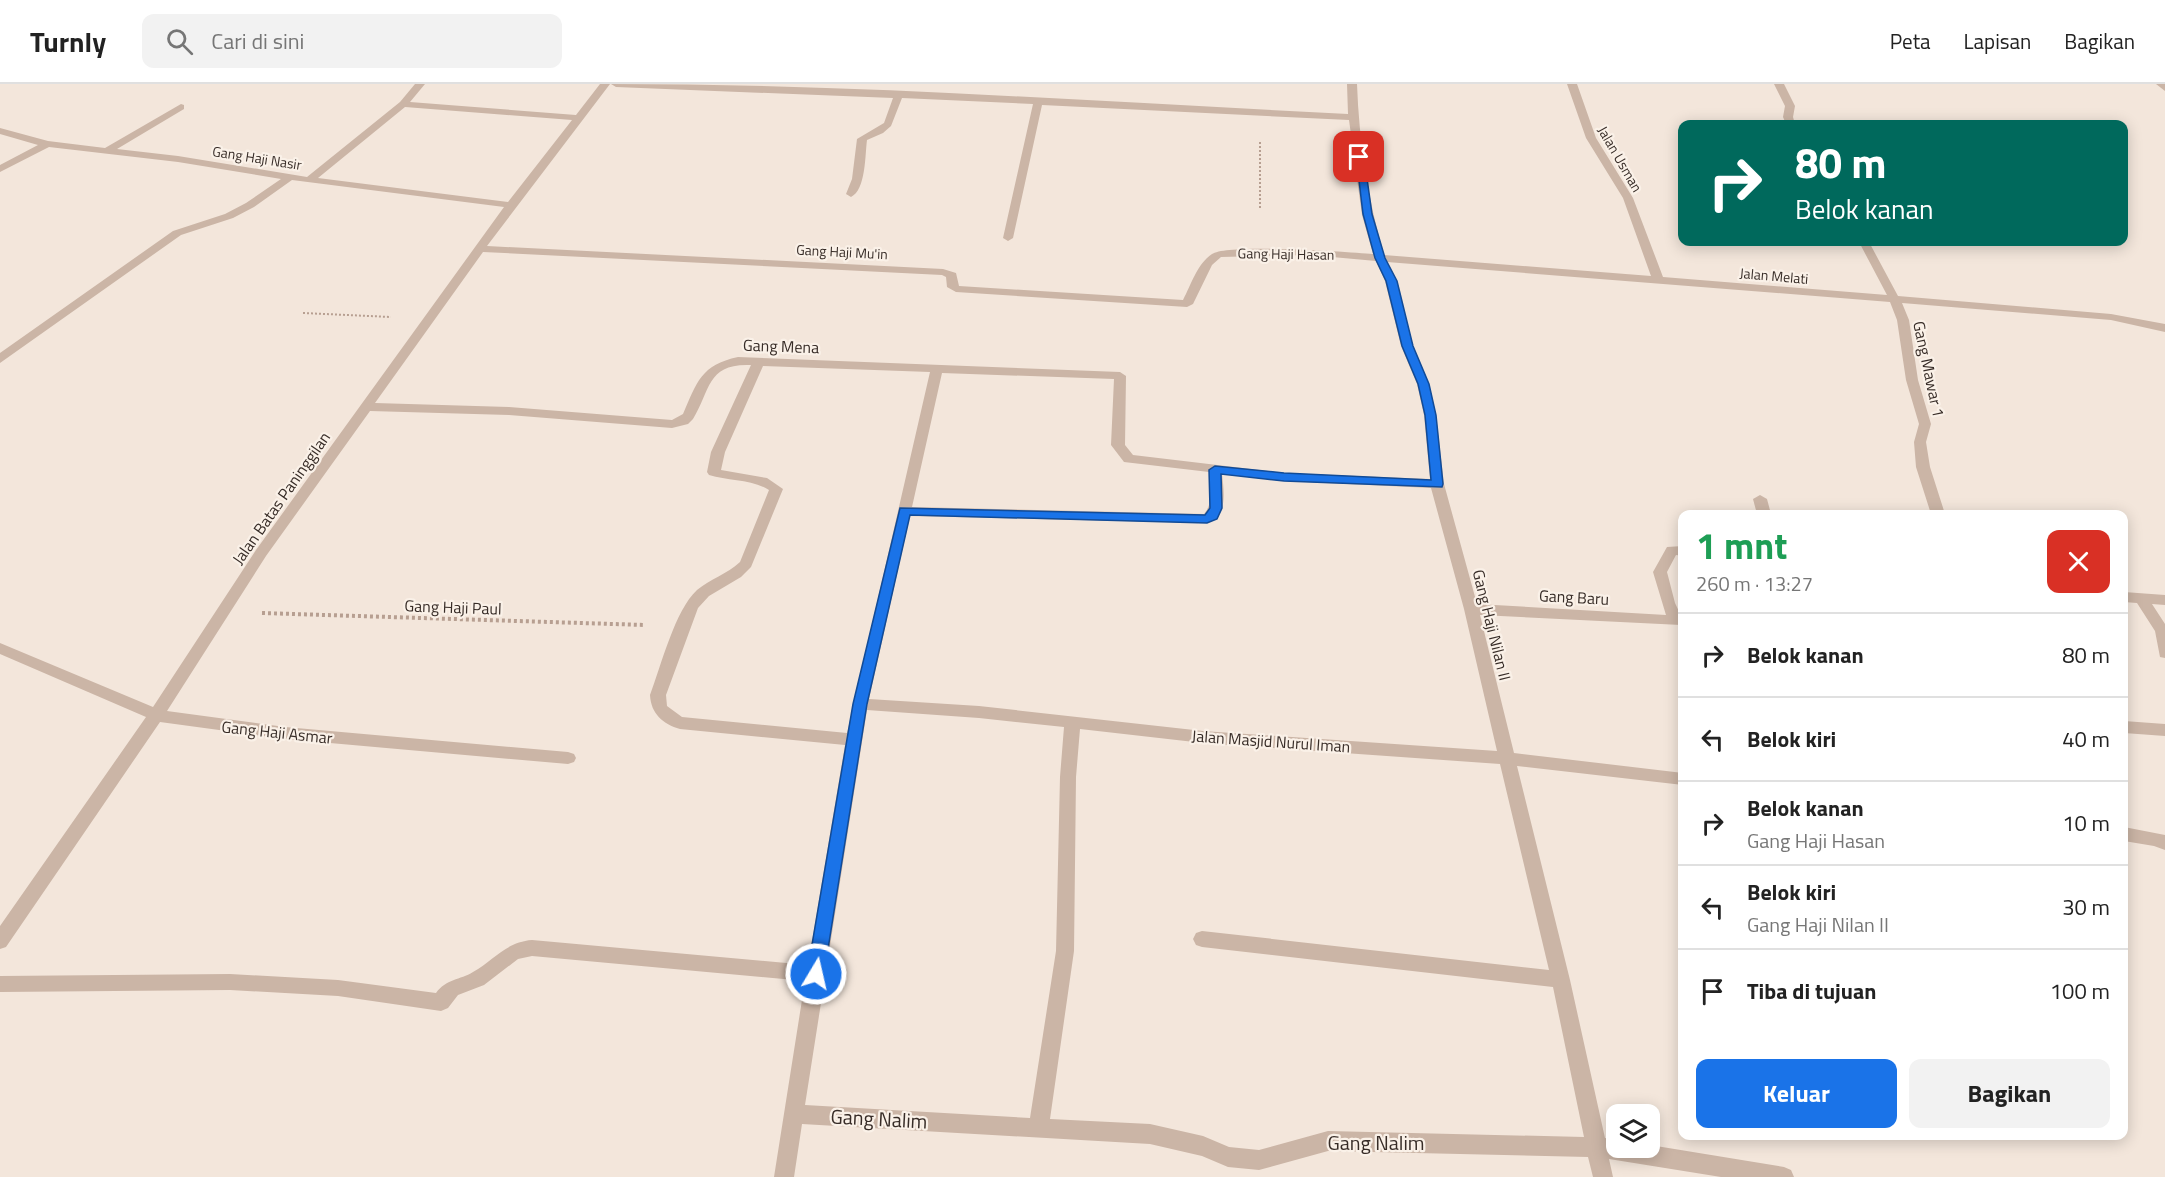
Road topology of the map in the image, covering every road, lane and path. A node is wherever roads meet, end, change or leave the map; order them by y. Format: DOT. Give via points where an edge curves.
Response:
graph roads {
  1 [pos="420,84"];
  2 [pos="605,84"];
  3 [pos="616,84"];
  4 [pos="1352,84"];
  5 [pos="1572,84"];
  6 [pos="1779,84"];
  7 [pos="2161,84"];
  8 [pos="671,85"];
  9 [pos="2165,88"];
  10 [pos="898,95"];
  11 [pos="1038,102"];
  12 [pos="403,104"];
  13 [pos="181,107"];
  14 [pos="1260,112"];
  15 [pos="1353,117"];
  16 [pos="578,118"];
  17 [pos="1789,120"];
  18 [pos="0,131"];
  19 [pos="47,144"];
  20 [pos="107,151"];
  21 [pos="0,170"];
  22 [pos="290,177"];
  23 [pos="309,180"];
  24 [pos="851,194"];
  25 [pos="511,205"];
  26 [pos="1260,210"];
  27 [pos="1008,238"];
  28 [pos="1866,246"];
  29 [pos="481,249"];
  30 [pos="1380,258"];
  31 [pos="1658,280"];
  32 [pos="1894,300"];
  33 [pos="1187,304"];
  34 [pos="303,313"];
  35 [pos="430,318"];
  36 [pos="2165,328"];
  37 [pos="0,359"];
  38 [pos="759,361"];
  39 [pos="937,368"];
  40 [pos="366,407"];
  41 [pos="1215,470"];
  42 [pos="1437,484"];
  43 [pos="1760,500"];
  44 [pos="1763,510"];
  45 [pos="1937,510"];
  46 [pos="904,511"];
  47 [pos="1678,551"];
  48 [pos="2128,597"];
  49 [pos="2141,598"];
  50 [pos="2165,600"];
  51 [pos="1470,609"];
  52 [pos="223,612"];
  53 [pos="683,626"];
  54 [pos="0,648"];
  55 [pos="2165,653"];
  56 [pos="860,704"];
  57 [pos="156,715"];
  58 [pos="1072,722"];
  59 [pos="2128,727"];
  60 [pos="2165,730"];
  61 [pos="854,740"];
  62 [pos="568,758"];
  63 [pos="1506,758"];
  64 [pos="1678,778"];
  65 [pos="2128,835"];
  66 [pos="2165,843"];
  67 [pos="1202,939"];
  68 [pos="0,941"];
  69 [pos="816,974"];
  70 [pos="1561,980"];
  71 [pos="0,984"];
  72 [pos="794,1114"];
  73 [pos="1039,1128"];
  74 [pos="1597,1147"];
  75 [pos="784,1177"];
  76 [pos="1603,1177"];
  77 [pos="1784,1177"];
  1 -- 12 [label="street"];
  2 -- 16 [label="street, Jalan Batas Paninggilan"];
  3 -- 8 [label="street"];
  4 -- 15 [label="street, Gang Haji Nilan II"];
  5 -- 31 [label="street, Jalan Usman" via="1591,138 1628,198"];
  6 -- 17 [label="street" via="1790,106"];
  7 -- 9 [label="street"];
  8 -- 10 [label="street"];
  10 -- 11 [label="street" via="981,95"];
  10 -- 24 [label="street" via="890,123 862,139"];
  11 -- 14 [label="street"];
  11 -- 27 [label="street"];
  12 -- 16 [label="street"];
  12 -- 23 [label="street"];
  13 -- 20 [label="street"];
  14 -- 15 [label="street"];
  14 -- 26 [label="path"];
  15 -- 30 [label="street, Gang Haji Nilan II" via="1367,214"];
  16 -- 25 [label="street, Jalan Batas Paninggilan"];
  18 -- 19 [label="street, Gang Haji Nasir"];
  19 -- 20 [label="street, Gang Haji Nasir"];
  19 -- 21 [label="street"];
  20 -- 22 [label="street, Gang Haji Nasir"];
  22 -- 23 [label="street, Gang Haji Nasir"];
  22 -- 37 [label="street" via="229,216 177,233"];
  23 -- 25 [label="street, Gang Haji Nasir"];
  25 -- 29 [label="street, Jalan Batas Paninggilan"];
  28 -- 32 [label="street, Gang Mawar 1"];
  29 -- 33 [label="street, Gang Haji Mu'in" via="943,272 953,276 951,285 956,290"];
  29 -- 35 [label="street, Jalan Batas Paninggilan"];
  30 -- 31 [label="street, Jalan Melati"];
  30 -- 33 [label="street, Gang Haji Hasan" via="1310,252 1218,254 1208,263"];
  30 -- 42 [label="street, Gang Haji Nilan II" via="1391,281 1407,346 1424,384"];
  31 -- 32 [label="street, Jalan Melati"];
  32 -- 36 [label="street, Jalan Melati" via="2111,317"];
  32 -- 45 [label="street, Gang Mawar 1" via="1903,320 1912,380 1925,424 1920,442 1923,467"];
  34 -- 35 [label="path"];
  35 -- 40 [label="street, Jalan Batas Paninggilan"];
  38 -- 39 [label="street, Gang Mena"];
  38 -- 40 [label="street, Gang Mena" via="716,366 708,374 688,416 672,424 508,411"];
  38 -- 53 [label="street" via="718,453 714,472 755,479 776,489 746,564 697,598"];
  39 -- 41 [label="street, Gang Mena" via="1120,376 1118,445 1129,459"];
  39 -- 46 [label="street"];
  40 -- 52 [label="street, Jalan Batas Paninggilan"];
  41 -- 42 [label="street"];
  41 -- 46 [label="street" via="1216,508 1207,519"];
  42 -- 51 [label="street, Gang Haji Nilan II"];
  43 -- 44 [label="street"];
  46 -- 56 [label="street"];
  47 -- 51 [label="street, Gang Baru" via="1671,550 1660,572 1676,621"];
  48 -- 49 [label="street"];
  49 -- 50 [label="street"];
  49 -- 55 [label="street" via="2162,631"];
  51 -- 63 [label="street, Gang Haji Nilan II"];
  52 -- 53 [label="path, Gang Haji Paul"];
  52 -- 57 [label="street, Jalan Batas Paninggilan"];
  53 -- 61 [label="street" via="658,695 663,715 680,723"];
  54 -- 57 [label="street, Gang Haji Asmar"];
  56 -- 58 [label="street, Jalan Masjid Nurul Iman"];
  56 -- 61 [label="street"];
  57 -- 62 [label="street, Gang Haji Asmar" via="229,728"];
  57 -- 68 [label="street, Jalan Batas Paninggilan"];
  58 -- 63 [label="street, Jalan Masjid Nurul Iman" via="1203,737"];
  58 -- 73 [label="street" via="1065,951"];
  59 -- 60 [label="street"];
  61 -- 69 [label="street"];
  63 -- 64 [label="street, Jalan Masjid Nurul Iman"];
  63 -- 70 [label="street, Gang Haji Nilan II"];
  65 -- 66 [label="street"];
  67 -- 70 [label="street"];
  69 -- 71 [label="street" via="521,948 504,956 483,976 453,986 441,1002 338,988 230,982"];
  69 -- 72 [label="street"];
  70 -- 74 [label="street, Gang Haji Nilan II"];
  72 -- 73 [label="street, Gang Nalim"];
  72 -- 75 [label="street"];
  73 -- 74 [label="street, Gang Nalim" via="1150,1134 1203,1146 1227,1157 1259,1160 1328,1141"];
  74 -- 76 [label="street, Gang Haji Nilan II"];
  74 -- 77 [label="street, Gang Nalim"];
}
